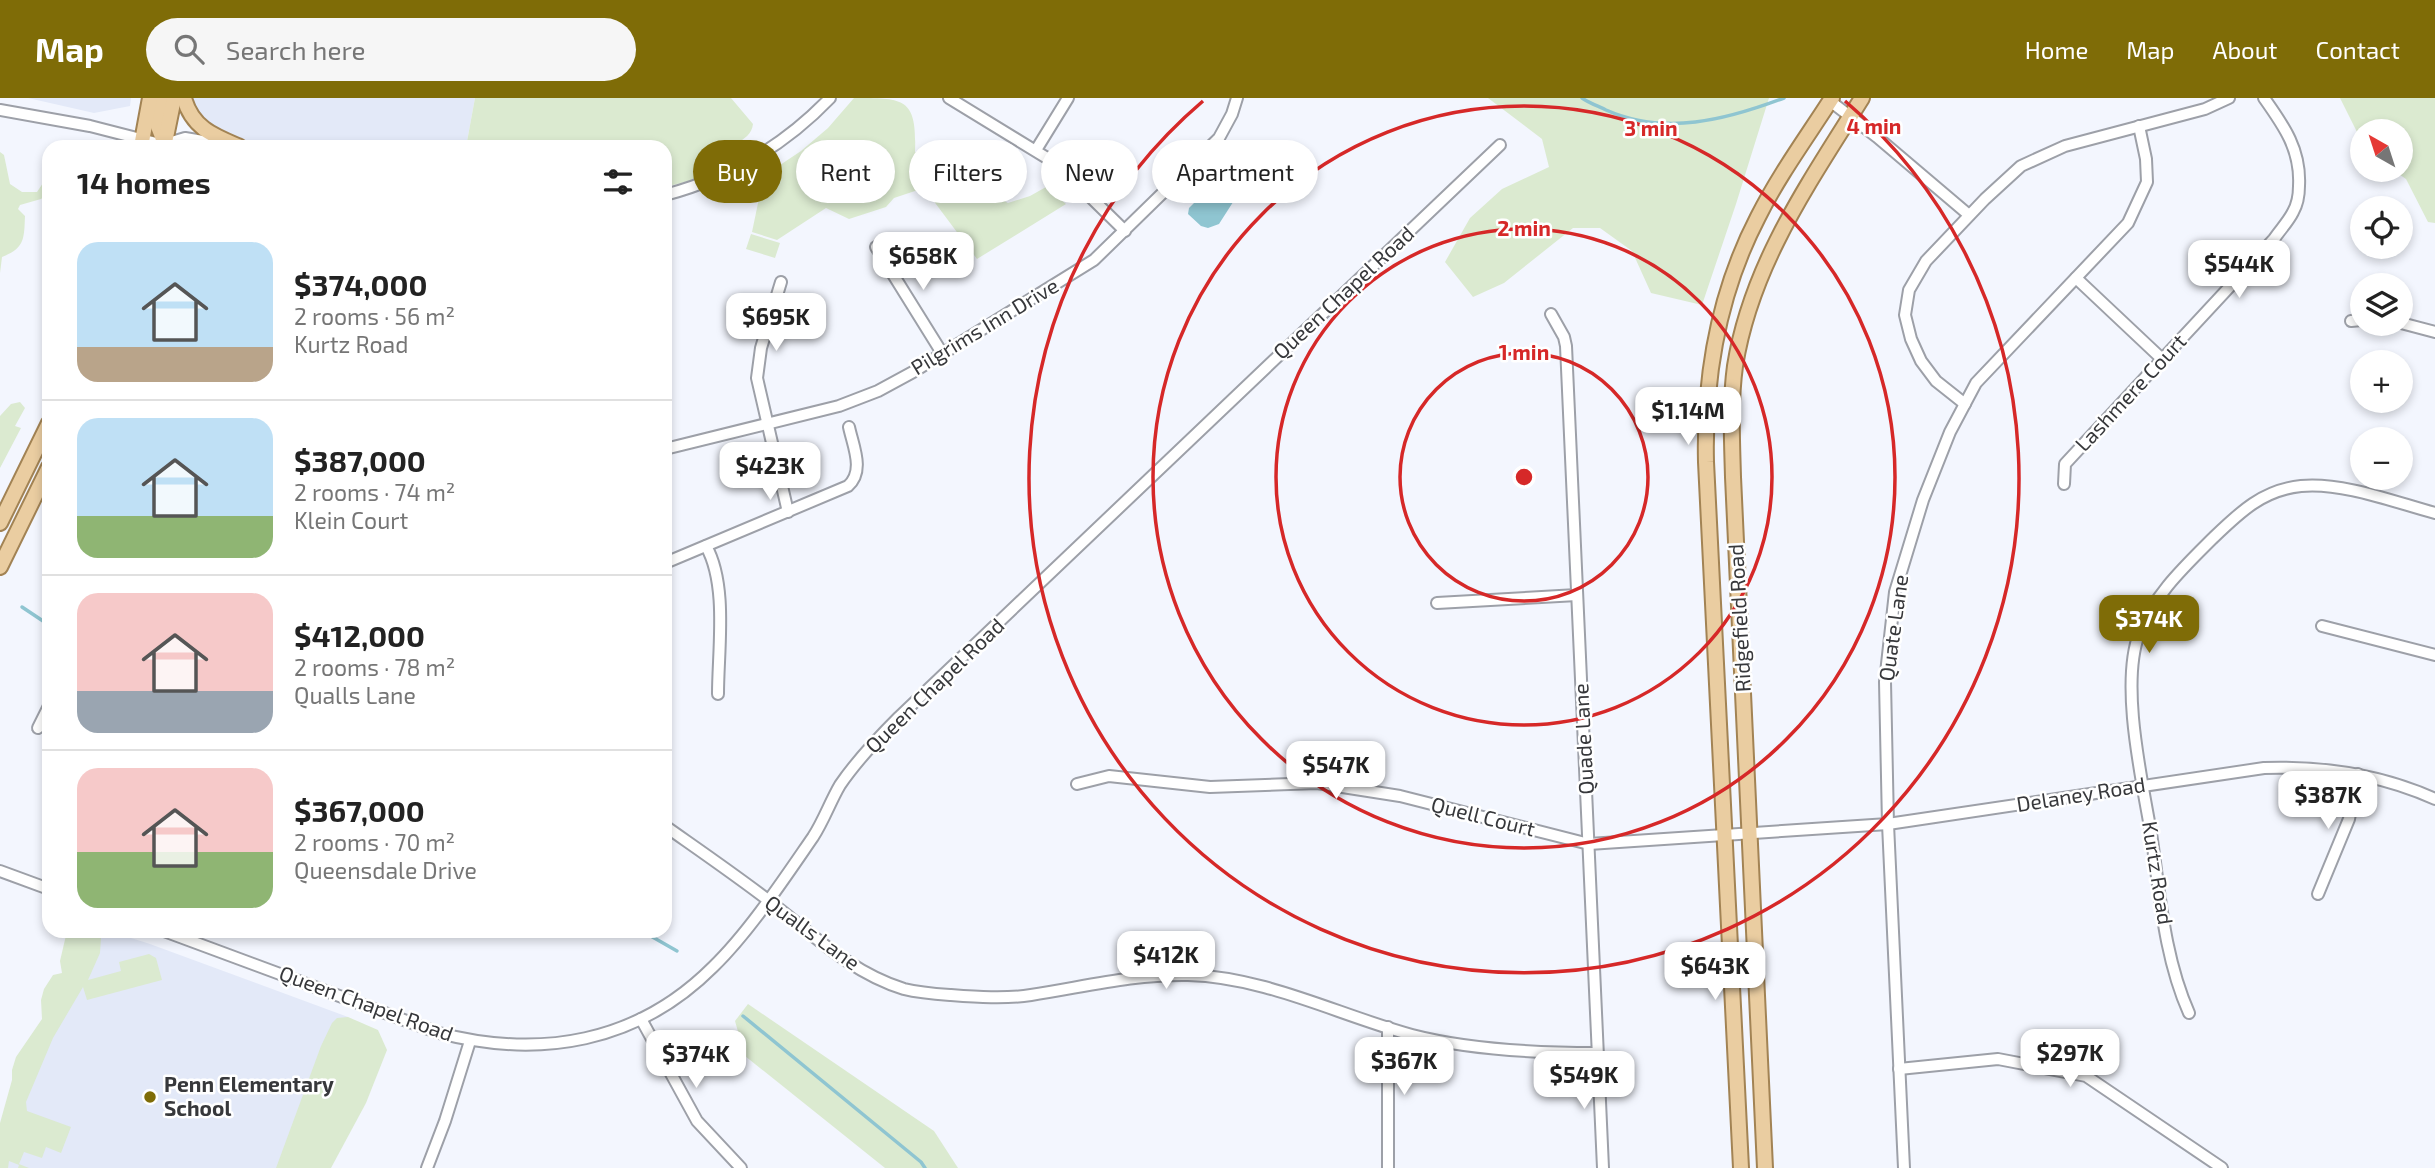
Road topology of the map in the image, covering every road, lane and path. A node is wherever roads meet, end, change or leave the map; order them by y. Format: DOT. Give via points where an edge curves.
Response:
graph roads {
  1 [pos="150,98"];
  2 [pos="162,98"];
  3 [pos="174,98"];
  4 [pos="184,98"];
  5 [pos="830,98"];
  6 [pos="949,98"];
  7 [pos="1069,98"];
  8 [pos="1237,98"];
  9 [pos="1862,98"];
  10 [pos="2230,98"];
  11 [pos="2264,98"];
  12 [pos="1831,100"];
  13 [pos="0,110"];
  14 [pos="1851,116"];
  15 [pos="2139,126"];
  16 [pos="133,140"];
  17 [pos="143,140"];
  18 [pos="164,140"];
  19 [pos="168,140"];
  20 [pos="223,140"];
  21 [pos="1500,145"];
  22 [pos="1036,150"];
  23 [pos="672,193"];
  24 [pos="1969,215"];
  25 [pos="1125,231"];
  26 [pos="876,247"];
  27 [pos="2076,278"];
  28 [pos="781,282"];
  29 [pos="1551,314"];
  30 [pos="2413,326"];
  31 [pos="2435,332"];
  32 [pos="942,353"];
  33 [pos="2162,359"];
  34 [pos="1965,404"];
  35 [pos="768,424"];
  36 [pos="849,427"];
  37 [pos="42,437"];
  38 [pos="672,447"];
  39 [pos="42,481"];
  40 [pos="2064,484"];
  41 [pos="788,512"];
  42 [pos="2435,513"];
  43 [pos="0,523"];
  44 [pos="706,546"];
  45 [pos="672,560"];
  46 [pos="0,567"];
  47 [pos="1577,595"];
  48 [pos="1437,603"];
  49 [pos="2322,626"];
  50 [pos="2435,655"];
  51 [pos="718,694"];
  52 [pos="42,720"];
  53 [pos="38,728"];
  54 [pos="2358,774"];
  55 [pos="1077,784"];
  56 [pos="2143,786"];
  57 [pos="2435,799"];
  58 [pos="1888,824"];
  59 [pos="672,831"];
  60 [pos="1749,833"];
  61 [pos="1724,834"];
  62 [pos="1589,844"];
  63 [pos="2,875"];
  64 [pos="42,887"];
  65 [pos="2318,894"];
  66 [pos="768,900"];
  67 [pos="183,938"];
  68 [pos="2189,1013"];
  69 [pos="642,1020"];
  70 [pos="1388,1027"];
  71 [pos="470,1041"];
  72 [pos="1596,1053"];
  73 [pos="1899,1069"];
  74 [pos="426,1168"];
  75 [pos="741,1168"];
  76 [pos="1388,1168"];
  77 [pos="1603,1168"];
  78 [pos="1741,1168"];
  79 [pos="1765,1168"];
  80 [pos="1904,1168"];
  81 [pos="2222,1168"];
  1 -- 17 [label="main road"];
  2 -- 18 [label="main road" via="157,124"];
  3 -- 19 [label="main road"];
  4 -- 20 [label="main road" via="200,127"];
  5 -- 23 [label="street" via="758,157 721,177"];
  6 -- 22 [label="street"];
  7 -- 22 [label="street"];
  8 -- 25 [label="street, Pilgrims Inn Drive" via="1219,138"];
  9 -- 14 [label="main road, Ridgefield Road"];
  10 -- 15 [label="street"];
  11 -- 33 [label="street, Lashmere Court" via="2297,152 2300,170 2295,210 2274,239"];
  12 -- 14 [label="street"];
  12 -- 61 [label="main road, Ridgefield Road" via="1774,189 1740,254 1710,366 1706,453"];
  13 -- 16 [label="street" via="90,126"];
  14 -- 24 [label="street"];
  14 -- 60 [label="main road, Ridgefield Road" via="1772,247 1751,299 1735,363 1731,428"];
  15 -- 24 [label="street" via="2065,146 2021,166"];
  15 -- 27 [label="street, Quate Lane" via="2147,182 2129,223"];
  21 -- 66 [label="street, Queen Chapel Road" via="867,750"];
  22 -- 25 [label="street"];
  24 -- 34 [label="street" via="1926,261 1909,290 1905,315 1921,361"];
  25 -- 32 [label="street, Pilgrims Inn Drive" via="1094,260"];
  26 -- 32 [label="street"];
  27 -- 33 [label="street"];
  27 -- 34 [label="street, Quate Lane" via="1976,383"];
  28 -- 35 [label="street" via="758,362 757,378"];
  29 -- 47 [label="street, Quade Lane" via="1566,346"];
  30 -- 31 [label="street"];
  32 -- 35 [label="street, Pilgrims Inn Drive" via="865,396"];
  33 -- 40 [label="street, Lashmere Court" via="2065,464"];
  34 -- 58 [label="street, Quate Lane" via="1923,499 1895,592 1885,682"];
  35 -- 38 [label="street, Pilgrims Inn Drive"];
  35 -- 41 [label="street"];
  36 -- 41 [label="street" via="858,468 853,481"];
  37 -- 43 [label="main road"];
  39 -- 46 [label="main road"];
  41 -- 44 [label="street"];
  42 -- 56 [label="street, Kurtz Road" via="2321,486 2271,493 2241,511 2171,581 2138,636 2132,668"];
  44 -- 45 [label="street"];
  44 -- 51 [label="street" via="719,584"];
  47 -- 48 [label="street"];
  47 -- 62 [label="street, Quade Lane"];
  49 -- 50 [label="street"];
  52 -- 53 [label="street"];
  54 -- 56 [label="street, Delaney Road" via="2264,768"];
  54 -- 57 [label="street, Delaney Road"];
  54 -- 65 [label="street" via="2349,819"];
  55 -- 62 [label="street, Quell Court" via="1109,776 1210,786 1317,783 1400,796"];
  56 -- 58 [label="street, Delaney Road"];
  56 -- 68 [label="street, Kurtz Road" via="2169,954"];
  58 -- 60 [label="street, Delaney Road"];
  58 -- 73 [label="street, Quate Lane"];
  59 -- 66 [label="street, Qualls Lane"];
  60 -- 61 [label="street, Delaney Road"];
  60 -- 79 [label="main road, Ridgefield Road"];
  61 -- 62 [label="street, Quell Court"];
  61 -- 78 [label="main road, Ridgefield Road"];
  62 -- 72 [label="street, Quade Lane"];
  63 -- 64 [label="street"];
  66 -- 69 [label="street, Queen Chapel Road" via="715,966"];
  66 -- 70 [label="street, Qualls Lane" via="844,960 905,989 1013,997 1124,979 1190,975 1291,995"];
  67 -- 71 [label="street, Queen Chapel Road"];
  69 -- 71 [label="street, Queen Chapel Road" via="548,1045"];
  69 -- 75 [label="street" via="691,1112"];
  70 -- 72 [label="street, Qualls Lane" via="1476,1046"];
  70 -- 76 [label="street"];
  71 -- 74 [label="street"];
  72 -- 77 [label="street, Quade Lane"];
  73 -- 80 [label="street, Quate Lane"];
  73 -- 81 [label="street" via="1998,1059 2086,1076"];
}
